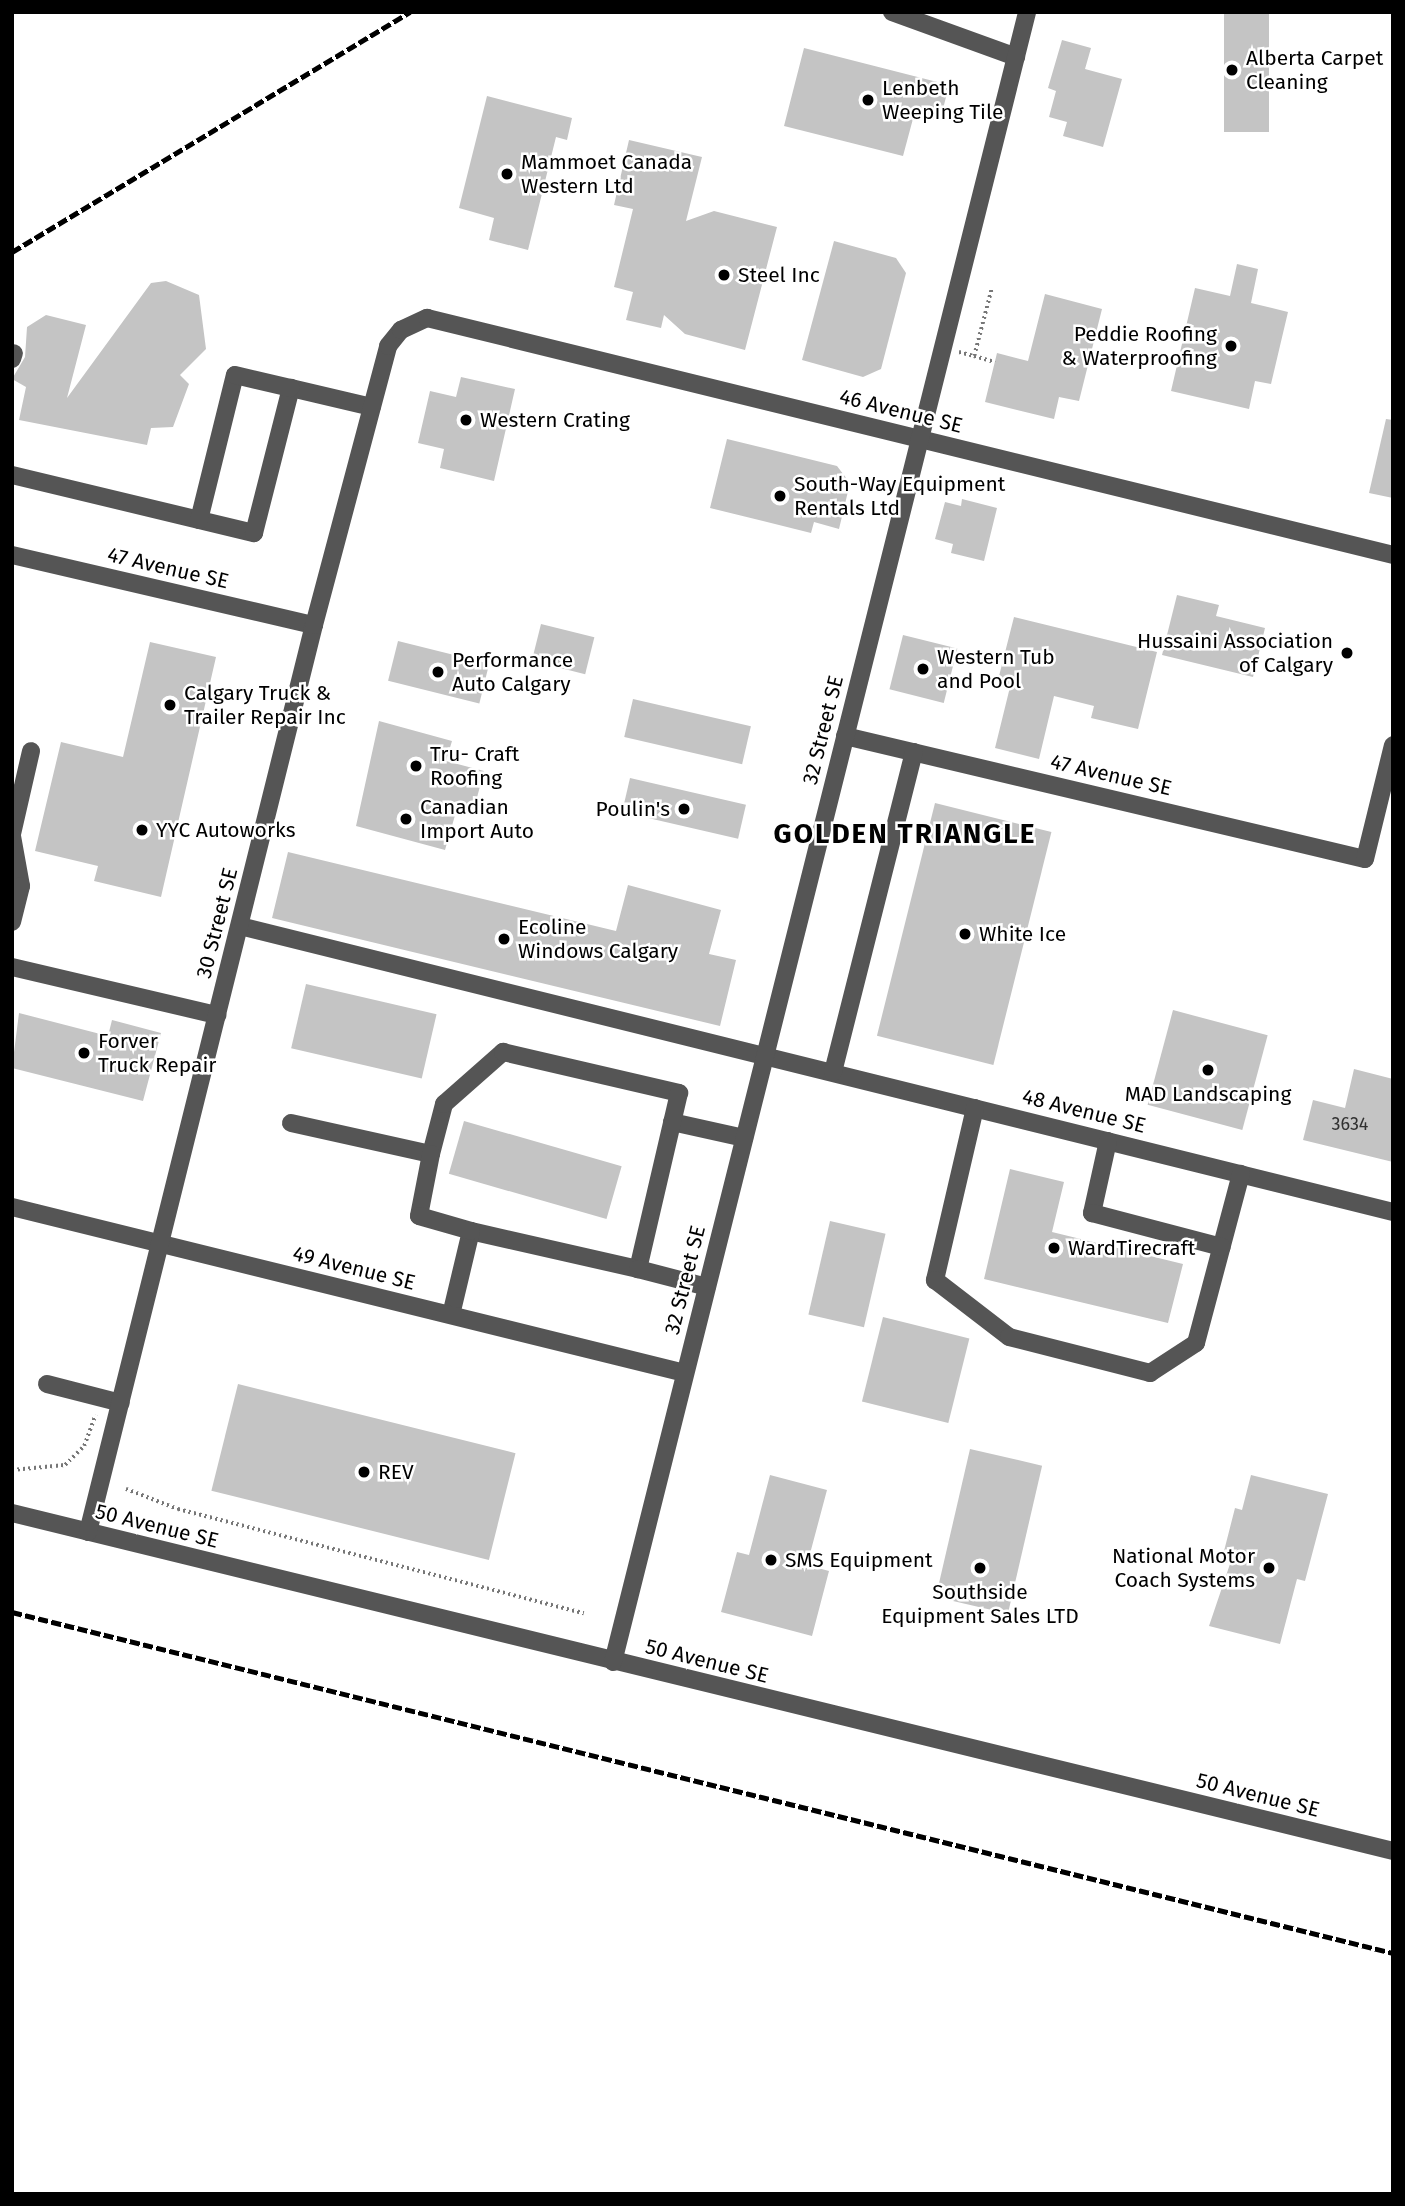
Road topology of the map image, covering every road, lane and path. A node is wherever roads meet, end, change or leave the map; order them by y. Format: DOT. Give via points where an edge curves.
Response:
graph roads {
  1 [pos="891,12"];
  2 [pos="1027,12"];
  3 [pos="948,20"];
  4 [pos="1016,57"];
  5 [pos="992,287"];
  6 [pos="401,330"];
  7 [pos="957,352"];
  8 [pos="974,356"];
  9 [pos="995,362"];
  10 [pos="291,388"];
  11 [pos="372,407"];
  12 [pos="920,439"];
  13 [pos="12,475"];
  14 [pos="199,520"];
  15 [pos="12,555"];
  16 [pos="1393,555"];
  17 [pos="314,625"];
  18 [pos="845,736"];
  19 [pos="1393,745"];
  20 [pos="31,751"];
  21 [pos="914,752"];
  22 [pos="12,835"];
  23 [pos="12,922"];
  24 [pos="240,926"];
  25 [pos="12,967"];
  26 [pos="218,1016"];
  27 [pos="765,1055"];
  28 [pos="833,1072"];
  29 [pos="975,1108"];
  30 [pos="672,1122"];
  31 [pos="291,1123"];
  32 [pos="744,1138"];
  33 [pos="1108,1141"];
  34 [pos="431,1154"];
  35 [pos="1241,1174"];
  36 [pos="12,1207"];
  37 [pos="1393,1212"];
  38 [pos="471,1231"];
  39 [pos="161,1244"];
  40 [pos="1222,1247"];
  41 [pos="638,1269"];
  42 [pos="707,1287"];
  43 [pos="451,1315"];
  44 [pos="685,1373"];
  45 [pos="47,1384"];
  46 [pos="100,1398"];
  47 [pos="121,1403"];
  48 [pos="12,1471"];
  49 [pos="126,1489"];
  50 [pos="12,1513"];
  51 [pos="88,1532"];
  52 [pos="584,1612"];
  53 [pos="612,1662"];
  54 [pos="1393,1851"];
  1 -- 3 [label="street"];
  2 -- 4 [label="street, 32 Street SE"];
  3 -- 4 [label="street" via="966,44"];
  4 -- 12 [label="street, 32 Street SE"];
  5 -- 8 [label="path"];
  6 -- 11 [label="street, 30 Street SE" via="388,346"];
  6 -- 12 [label="street, 46 Avenue SE" via="428,318"];
  7 -- 8 [label="path"];
  8 -- 9 [label="path"];
  10 -- 11 [label="street"];
  10 -- 14 [label="street" via="254,533"];
  10 -- 14 [label="street" via="235,375"];
  11 -- 17 [label="street, 30 Street SE"];
  12 -- 16 [label="street, 46 Avenue SE"];
  12 -- 18 [label="street, 32 Street SE"];
  13 -- 14 [label="street"];
  15 -- 17 [label="street, 47 Avenue SE"];
  17 -- 24 [label="street, 30 Street SE"];
  18 -- 21 [label="street, 47 Avenue SE"];
  18 -- 27 [label="street, 32 Street SE"];
  19 -- 21 [label="street, 47 Avenue SE" via="1365,859"];
  20 -- 22 [label="street"];
  21 -- 28 [label="street"];
  22 -- 23 [label="street" via="21,886"];
  24 -- 26 [label="street, 30 Street SE"];
  24 -- 27 [label="street, 48 Avenue SE"];
  25 -- 26 [label="street"];
  26 -- 39 [label="street, 30 Street SE"];
  27 -- 28 [label="street, 48 Avenue SE"];
  27 -- 32 [label="street, 32 Street SE"];
  28 -- 29 [label="street, 48 Avenue SE"];
  29 -- 33 [label="street, 48 Avenue SE"];
  29 -- 40 [label="street" via="935,1280 1009,1338 1150,1373 1196,1343"];
  30 -- 32 [label="street"];
  30 -- 34 [label="street" via="678,1093 503,1052 444,1104"];
  30 -- 41 [label="street"];
  31 -- 34 [label="street"];
  32 -- 42 [label="street, 32 Street SE"];
  33 -- 35 [label="street, 48 Avenue SE"];
  33 -- 40 [label="street" via="1092,1213"];
  34 -- 38 [label="street" via="419,1216"];
  35 -- 37 [label="street, 48 Avenue SE"];
  35 -- 40 [label="street"];
  36 -- 39 [label="street, 49 Avenue SE"];
  38 -- 41 [label="street"];
  38 -- 43 [label="street"];
  39 -- 43 [label="street, 49 Avenue SE"];
  39 -- 47 [label="street, 30 Street SE"];
  41 -- 42 [label="street"];
  42 -- 44 [label="street, 32 Street SE"];
  43 -- 44 [label="street, 49 Avenue SE"];
  44 -- 53 [label="street, 32 Street SE"];
  45 -- 46 [label="street"];
  46 -- 47 [label="street"];
  46 -- 48 [label="path" via="77,1455 51,1470"];
  47 -- 51 [label="street, 30 Street SE"];
  49 -- 52 [label="path" via="178,1509"];
  50 -- 51 [label="street, 50 Avenue SE"];
  51 -- 53 [label="street, 50 Avenue SE"];
  53 -- 54 [label="street, 50 Avenue SE"];
}
